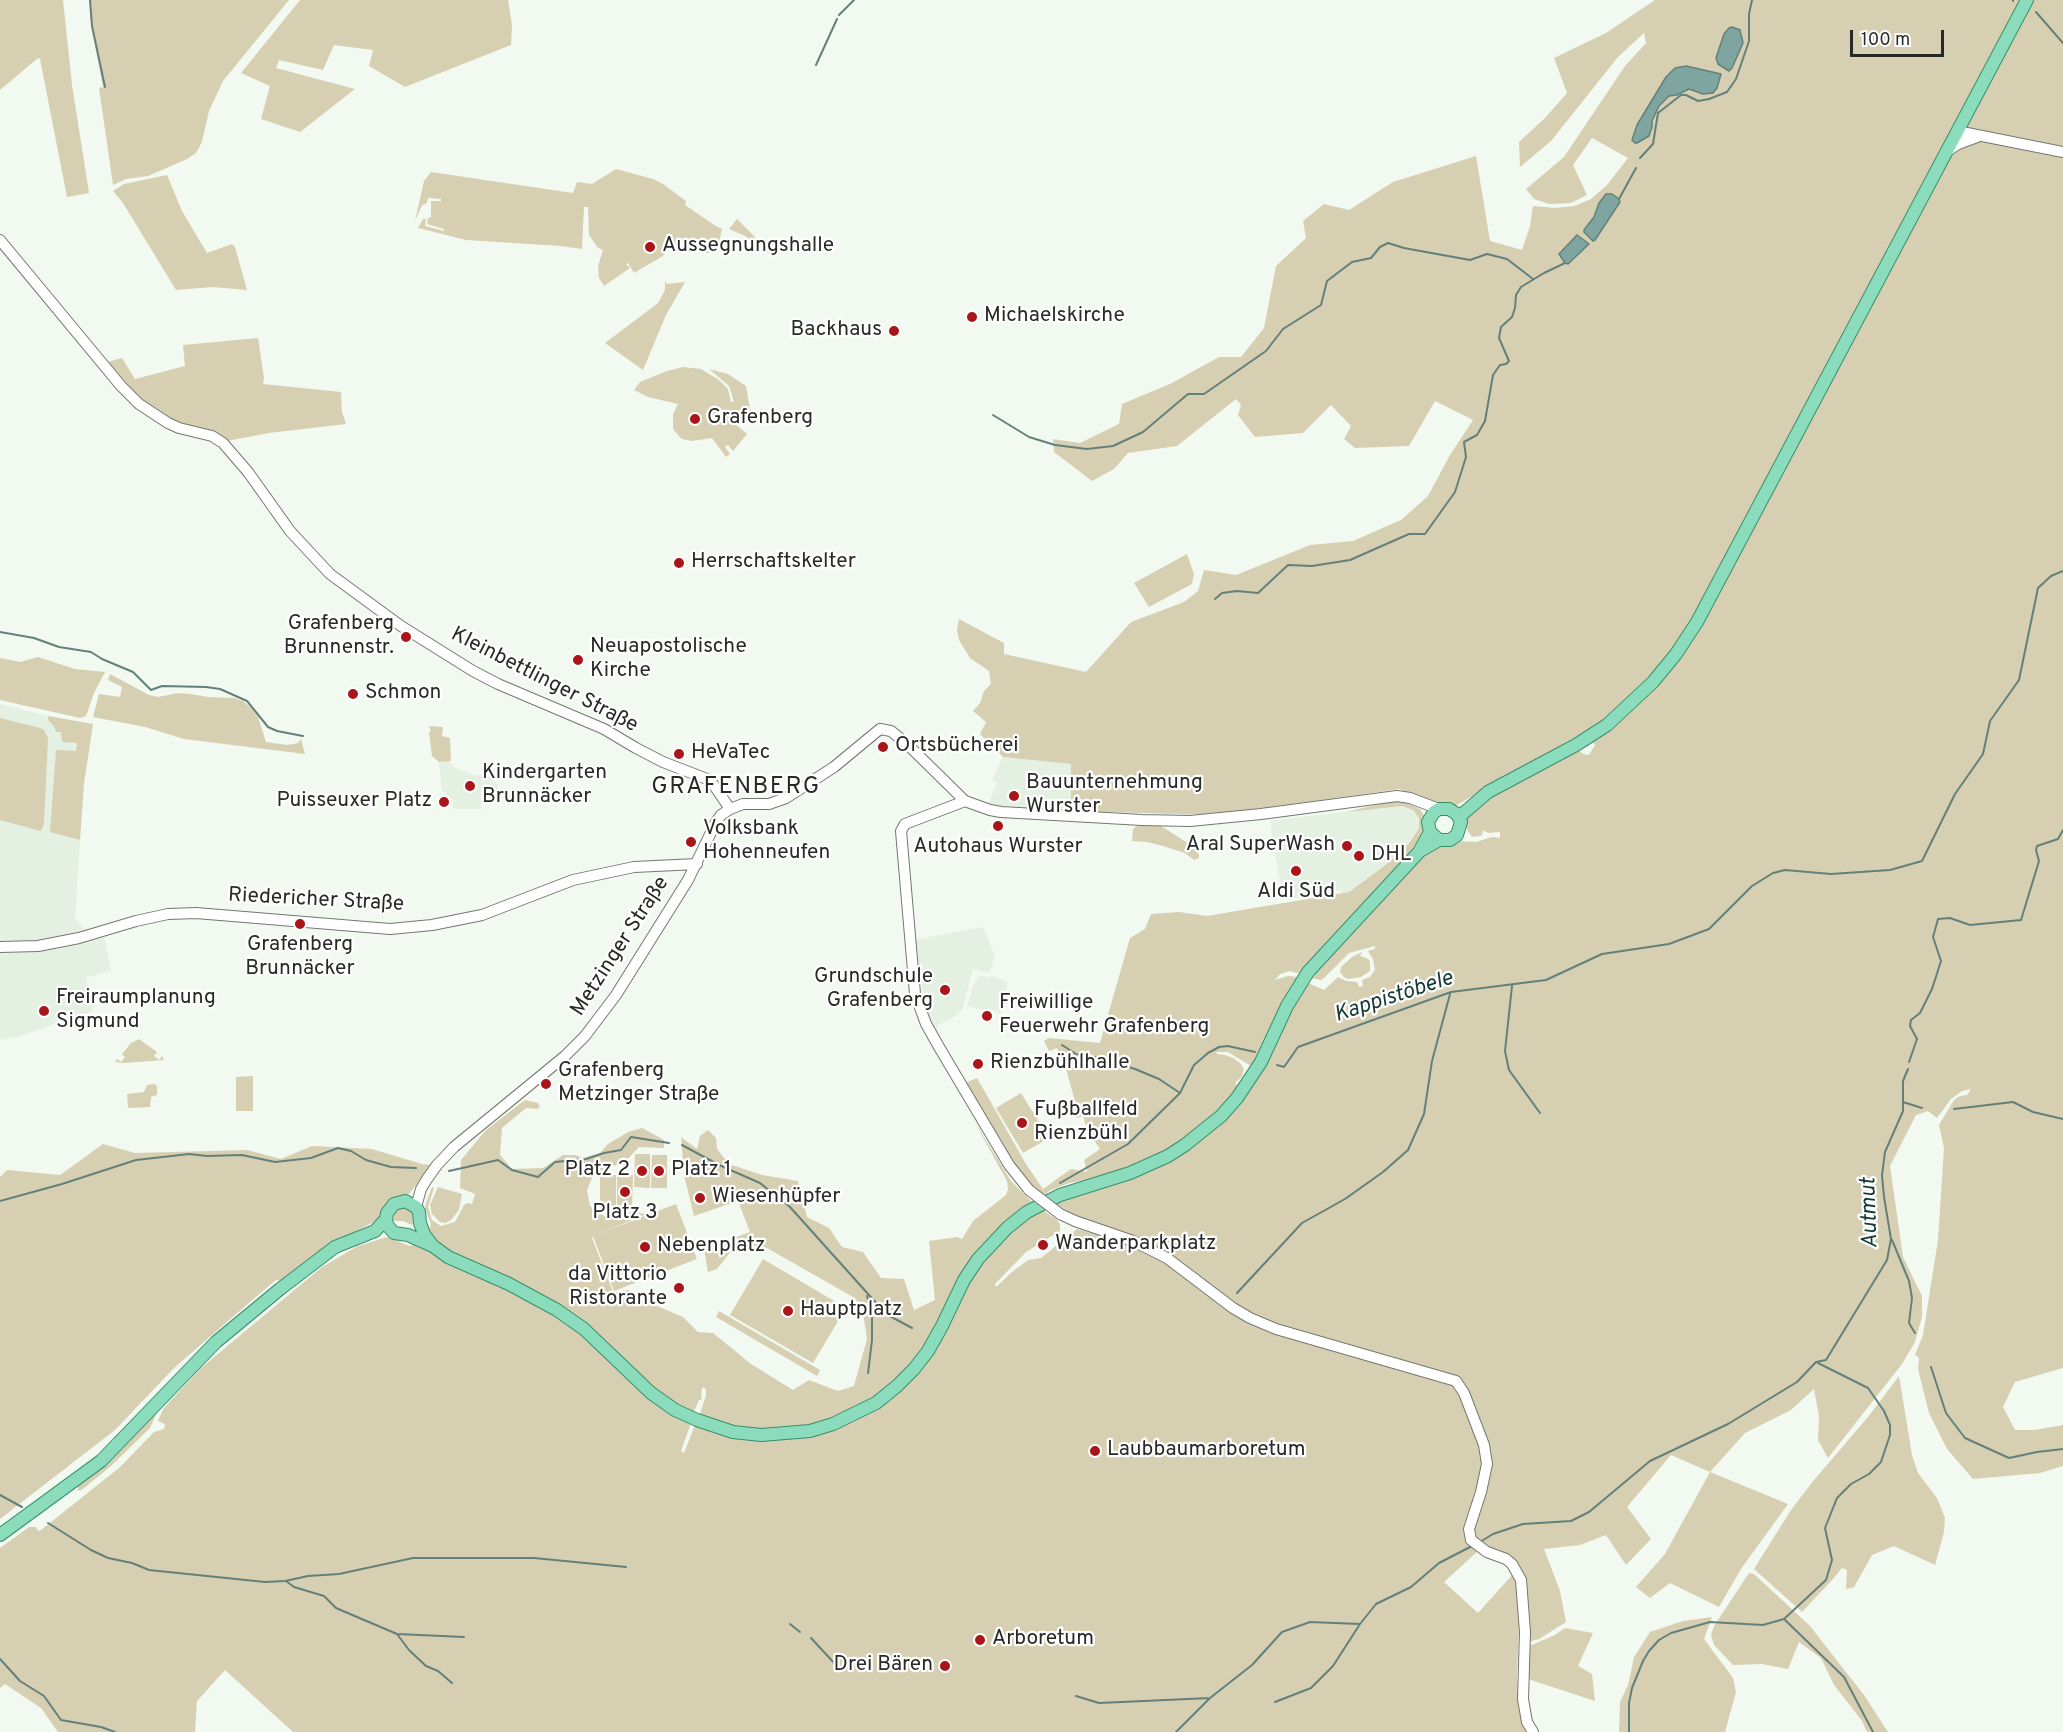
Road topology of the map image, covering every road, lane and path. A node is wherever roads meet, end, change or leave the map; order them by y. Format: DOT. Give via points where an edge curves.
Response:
graph roads {
  1 [pos="2027,0"];
  2 [pos="1957,131"];
  3 [pos="1978,136"];
  4 [pos="1946,152"];
  5 [pos="2063,152"];
  6 [pos="0,240"];
  7 [pos="965,801"];
  8 [pos="730,809"];
  9 [pos="1434,813"];
  10 [pos="1457,814"];
  11 [pos="1434,836"];
  12 [pos="697,864"];
  13 [pos="0,947"];
  14 [pos="411,1204"];
  15 [pos="420,1223"];
  16 [pos="388,1224"];
  17 [pos="408,1235"];
  18 [pos="433,1246"];
  19 [pos="0,1534"];
  20 [pos="1533,1732"];
  1 -- 2 [label="main road"];
  2 -- 3 [label="street"];
  2 -- 4 [label="main road"];
  3 -- 4 [label="street"];
  3 -- 5 [label="street"];
  4 -- 10 [label="main road" via="1697,622 1676,654 1653,682 1607,725"];
  6 -- 8 [label="street, Kleinbettlinger Straße" via="121,386 139,404 168,423 218,439 248,472 290,531 330,574 401,626 498,684 707,779"];
  7 -- 8 [label="street" via="907,744 891,731 880,729 834,767 786,798"];
  7 -- 9 [label="street" via="1001,812 1175,821 1396,796 1420,801"];
  7 -- 20 [label="street, bridge" via="903,826 901,831 915,994 972,1105 1029,1190 1060,1214 1167,1258 1233,1308 1276,1329 1456,1381 1484,1445 1487,1464 1469,1529 1472,1540 1487,1552 1506,1559 1521,1580 1525,1622 1523,1699"];
  8 -- 12 [label="street, Metzinger Straße" via="716,822"];
  9 -- 10 [label="main road" via="1449,809"];
  9 -- 11 [label="main road" via="1428,827"];
  10 -- 11 [label="main road" via="1461,828 1457,835 1450,840"];
  11 -- 18 [label="main road" via="1308,972 1261,1062 1221,1116 1168,1156 1130,1173 1060,1195 1027,1212 996,1238 973,1266 928,1351 914,1369 876,1403 833,1424 810,1431 761,1435 733,1432 697,1420 651,1394 584,1329 557,1310"];
  12 -- 13 [label="street, Riedericher Straße" via="634,867 573,880 482,915 432,925 390,929 168,914 48,944"];
  12 -- 14 [label="street, Metzinger Straße" via="616,995 585,1036 454,1147"];
  14 -- 15 [label="main road" via="419,1212"];
  14 -- 16 [label="main road" via="399,1202 390,1208"];
  15 -- 17 [label="main road"];
  15 -- 18 [label="main road"];
  16 -- 17 [label="main road" via="398,1235"];
  16 -- 19 [label="main road" via="335,1247 280,1289 216,1342 101,1461"];
  17 -- 18 [label="main road"];
}
